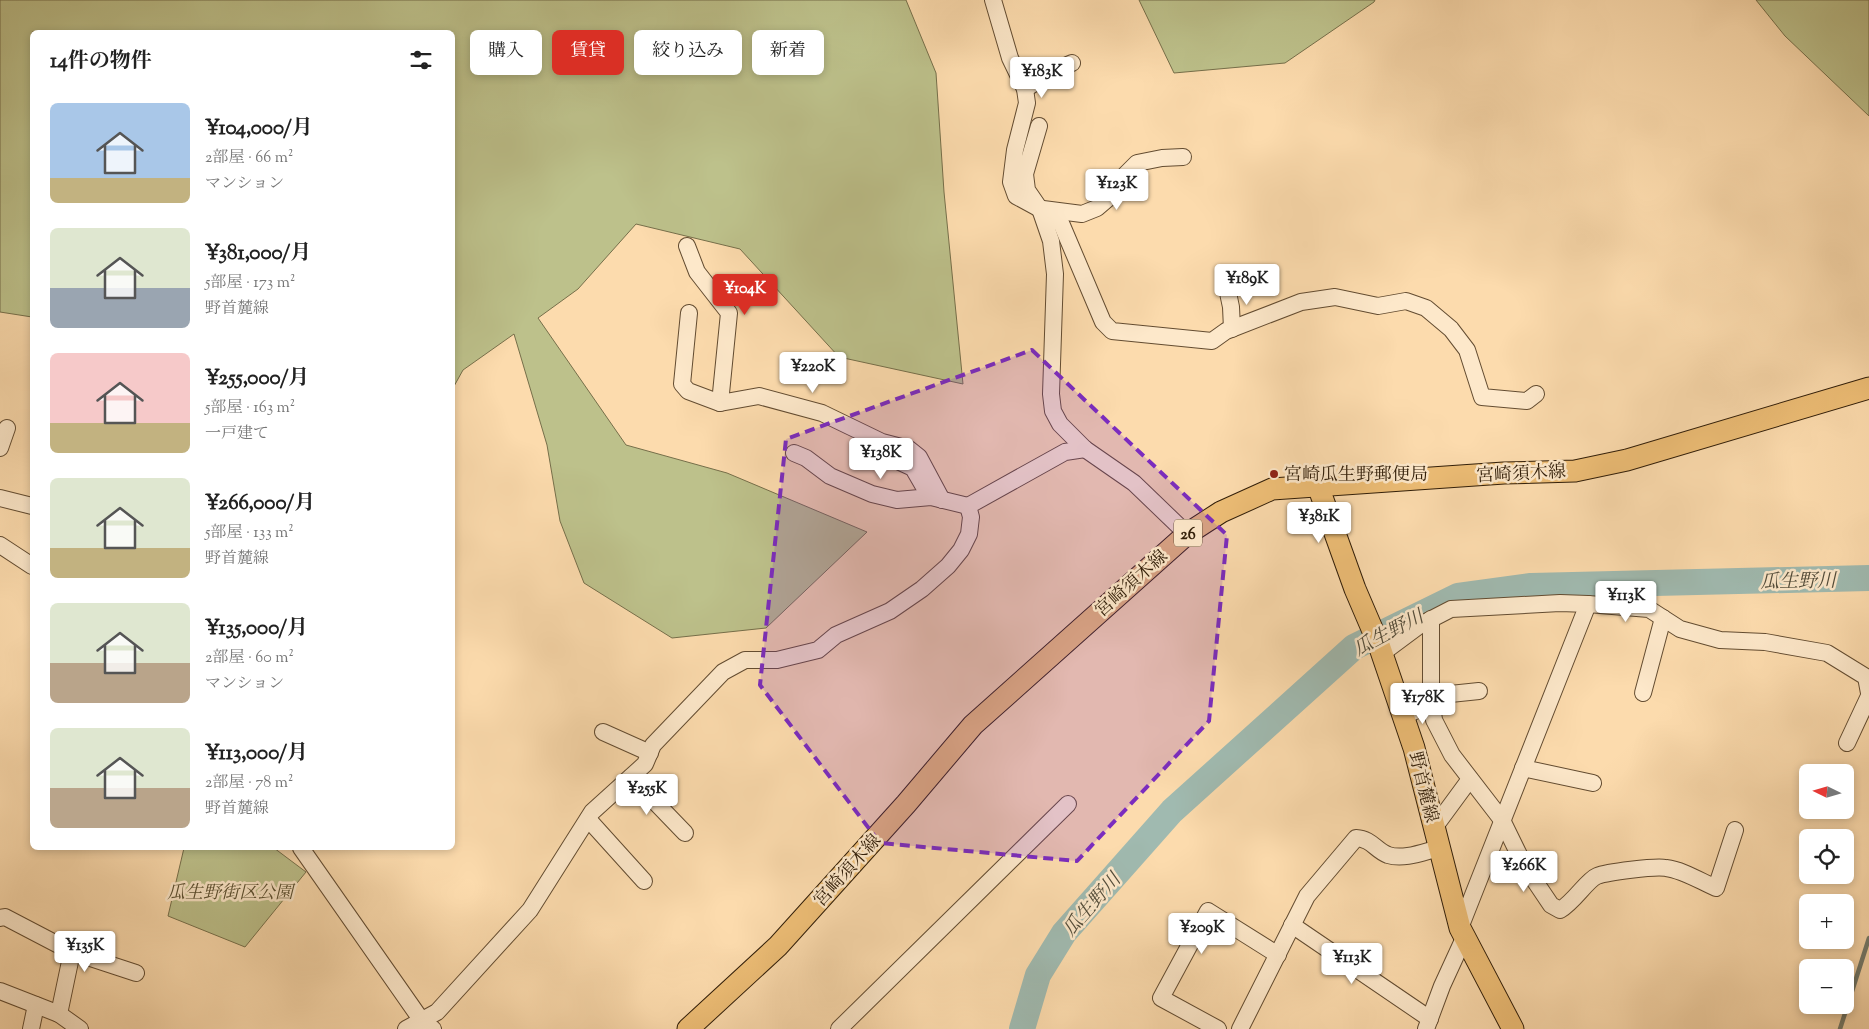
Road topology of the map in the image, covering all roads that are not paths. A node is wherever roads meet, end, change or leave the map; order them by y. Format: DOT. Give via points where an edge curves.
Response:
graph roads {
  1 [pos="993,0"];
  2 [pos="1072,63"];
  3 [pos="1025,89"];
  4 [pos="1038,126"];
  5 [pos="1183,157"];
  6 [pos="1040,209"];
  7 [pos="687,246"];
  8 [pos="1227,288"];
  9 [pos="690,313"];
  10 [pos="1232,329"];
  11 [pos="1869,388"];
  12 [pos="1536,394"];
  13 [pos="720,403"];
  14 [pos="8,428"];
  15 [pos="0,448"];
  16 [pos="1085,449"];
  17 [pos="794,453"];
  18 [pos="900,462"];
  19 [pos="1318,486"];
  20 [pos="0,498"];
  21 [pos="936,498"];
  22 [pos="30,506"];
  23 [pos="968,506"];
  24 [pos="1187,534"];
  25 [pos="0,546"];
  26 [pos="30,565"];
  27 [pos="1588,604"];
  28 [pos="1663,618"];
  29 [pos="1431,619"];
  30 [pos="1380,650"];
  31 [pos="1479,691"];
  32 [pos="1869,692"];
  33 [pos="1643,693"];
  34 [pos="1869,696"];
  35 [pos="1432,700"];
  36 [pos="1403,716"];
  37 [pos="603,732"];
  38 [pos="1847,743"];
  39 [pos="650,754"];
  40 [pos="1523,768"];
  41 [pos="631,777"];
  42 [pos="1470,779"];
  43 [pos="1594,783"];
  44 [pos="1068,804"];
  45 [pos="588,819"];
  46 [pos="1502,820"];
  47 [pos="1735,830"];
  48 [pos="686,833"];
  49 [pos="1437,838"];
  50 [pos="302,850"];
  51 [pos="644,881"];
  52 [pos="0,918"];
  53 [pos="1292,926"];
  54 [pos="1462,933"];
  55 [pos="72,952"];
  56 [pos="1278,955"];
  57 [pos="136,973"];
  58 [pos="0,991"];
  59 [pos="36,1005"];
  60 [pos="58,1014"];
  61 [pos="1428,1024"];
  62 [pos="428,1025"];
  63 [pos="31,1029"];
  64 [pos="80,1029"];
  65 [pos="406,1029"];
  66 [pos="688,1029"];
  67 [pos="839,1029"];
  68 [pos="1218,1029"];
  69 [pos="1240,1029"];
  70 [pos="1513,1029"];
  1 -- 3 [label="street" via="1010,58"];
  2 -- 3 [label="street"];
  3 -- 6 [label="street" via="1027,103 1011,182 1016,196"];
  4 -- 6 [label="street" via="1025,174 1027,190"];
  5 -- 6 [label="street" via="1137,163 1111,196 1098,208 1082,214"];
  6 -- 10 [label="street" via="1061,223 1103,322 1112,331 1212,340"];
  6 -- 16 [label="street" via="1051,241 1055,274 1053,411 1060,424"];
  7 -- 13 [label="street" via="697,272 729,313"];
  8 -- 10 [label="street"];
  9 -- 13 [label="street" via="682,384 688,391"];
  10 -- 12 [label="street" via="1301,302 1335,297 1378,306 1406,301 1426,308 1451,329 1467,350 1482,397 1527,401"];
  11 -- 19 [label="main road, 宮崎須木線 / 26" via="1627,460 1575,471"];
  13 -- 21 [label="street" via="759,396 822,413 882,442 909,449 919,457"];
  14 -- 15 [label="street"];
  16 -- 23 [label="street" via="1065,452"];
  16 -- 24 [label="street" via="1134,483"];
  17 -- 21 [label="street" via="830,476 872,494 897,500"];
  18 -- 21 [label="street" via="913,468"];
  19 -- 24 [label="main road, 宮崎須木線 / 26" via="1272,489 1221,512"];
  19 -- 30 [label="main road, 野首麓線"];
  20 -- 22 [label="street"];
  21 -- 23 [label="street"];
  23 -- 39 [label="street" via="971,517 969,534 961,550 922,589 890,611 836,635 818,650 777,660 744,660 723,672 653,745"];
  24 -- 66 [label="main road, 宮崎須木線 / 26" via="974,726 778,946"];
  25 -- 26 [label="street"];
  27 -- 28 [label="street" via="1649,609"];
  27 -- 29 [label="street" via="1451,609"];
  27 -- 40 [label="street"];
  28 -- 32 [label="street" via="1680,629 1720,640 1765,642 1826,653 1866,677"];
  28 -- 33 [label="street"];
  29 -- 30 [label="street"];
  29 -- 35 [label="street"];
  30 -- 36 [label="main road, 野首麓線"];
  31 -- 35 [label="street"];
  34 -- 38 [label="street"];
  35 -- 36 [label="street"];
  35 -- 42 [label="street" via="1434,720 1452,755"];
  36 -- 49 [label="main road, 野首麓線"];
  37 -- 39 [label="street"];
  39 -- 41 [label="street" via="645,764"];
  40 -- 43 [label="street"];
  40 -- 46 [label="street"];
  41 -- 45 [label="street"];
  41 -- 48 [label="street"];
  42 -- 46 [label="street"];
  42 -- 49 [label="street"];
  44 -- 67 [label="street"];
  45 -- 51 [label="street"];
  45 -- 62 [label="street" via="530,910"];
  46 -- 47 [label="street" via="1524,865 1551,905 1560,910 1596,876 1609,873 1665,868 1716,888"];
  46 -- 54 [label="street"];
  49 -- 53 [label="street" via="1402,857 1386,854 1365,838 1356,838 1307,896"];
  49 -- 54 [label="main road, 野首麓線"];
  50 -- 62 [label="street"];
  52 -- 55 [label="street" via="5,917"];
  53 -- 56 [label="street"];
  53 -- 61 [label="street"];
  54 -- 61 [label="street"];
  54 -- 70 [label="main road, 野首麓線"];
  55 -- 57 [label="street"];
  55 -- 60 [label="street"];
  56 -- 68 [label="street" via="1208,911 1161,998"];
  56 -- 69 [label="street"];
  58 -- 59 [label="street"];
  59 -- 60 [label="street"];
  59 -- 63 [label="street"];
  60 -- 64 [label="street"];
  62 -- 65 [label="street"];
}
